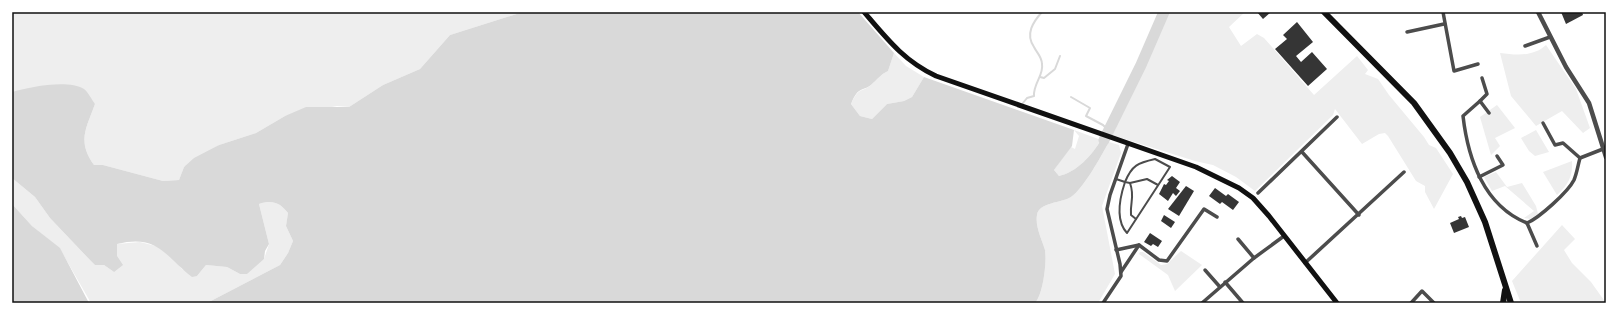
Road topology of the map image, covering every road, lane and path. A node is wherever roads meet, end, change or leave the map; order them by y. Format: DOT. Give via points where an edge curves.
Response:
graph roads {
  1 [pos="864,12"];
  2 [pos="1324,12"];
  3 [pos="1443,12"];
  4 [pos="1538,12"];
  5 [pos="1444,24"];
  6 [pos="1407,32"];
  7 [pos="1550,37"];
  8 [pos="1525,46"];
  9 [pos="1478,64"];
  10 [pos="1482,78"];
  11 [pos="1480,101"];
  12 [pos="1489,113"];
  13 [pos="1337,117"];
  14 [pos="1543,123"];
  15 [pos="1128,144"];
  16 [pos="1603,149"];
  17 [pos="1302,152"];
  18 [pos="1497,156"];
  19 [pos="1606,157"];
  20 [pos="1580,158"];
  21 [pos="1404,172"];
  22 [pos="1479,177"];
  23 [pos="1116,179"];
  24 [pos="1125,182"];
  25 [pos="1130,183"];
  26 [pos="1158,185"];
  27 [pos="1258,194"];
  28 [pos="1359,214"];
  29 [pos="1217,217"];
  30 [pos="1136,219"];
  31 [pos="1527,223"];
  32 [pos="1284,236"];
  33 [pos="1238,239"];
  34 [pos="1139,246"];
  35 [pos="1537,246"];
  36 [pos="1116,250"];
  37 [pos="1254,258"];
  38 [pos="1305,263"];
  39 [pos="1205,270"];
  40 [pos="1121,272"];
  41 [pos="1225,282"];
  42 [pos="1220,287"];
  43 [pos="1505,288"];
  44 [pos="1104,303"];
  45 [pos="1202,303"];
  46 [pos="1244,303"];
  47 [pos="1338,303"];
  48 [pos="1411,303"];
  49 [pos="1434,303"];
  50 [pos="1504,303"];
  51 [pos="1511,303"];
  1 -- 15 [label="main road" via="903,56 922,69"];
  2 -- 43 [label="highway" via="1414,103 1450,153 1467,182 1485,222 1498,257"];
  3 -- 5 [label="street"];
  4 -- 7 [label="street"];
  5 -- 6 [label="street"];
  5 -- 9 [label="street" via="1454,71"];
  7 -- 8 [label="street"];
  7 -- 16 [label="street" via="1589,103"];
  10 -- 11 [label="street" via="1487,94"];
  11 -- 12 [label="street"];
  11 -- 22 [label="street" via="1463,116 1466,140"];
  13 -- 17 [label="street"];
  14 -- 20 [label="street" via="1555,145 1563,143"];
  15 -- 23 [label="street"];
  15 -- 32 [label="main road" via="1196,167 1239,188 1253,198"];
  16 -- 19 [label="street"];
  16 -- 20 [label="street"];
  17 -- 27 [label="street"];
  17 -- 28 [label="street"];
  18 -- 22 [label="street" via="1503,165"];
  20 -- 31 [label="street" via="1574,181 1534,220"];
  21 -- 28 [label="street"];
  22 -- 31 [label="street" via="1500,207 1516,219"];
  23 -- 24 [label="lane"];
  23 -- 36 [label="street" via="1107,209"];
  24 -- 25 [label="lane"];
  24 -- 26 [label="lane" via="1130,170 1142,162 1156,159 1170,167"];
  24 -- 30 [label="lane" via="1120,211 1123,228 1127,233"];
  25 -- 26 [label="lane" via="1147,179"];
  25 -- 30 [label="lane" via="1133,193 1131,215"];
  26 -- 30 [label="lane"];
  28 -- 38 [label="street"];
  29 -- 34 [label="street" via="1204,209 1167,261 1159,260"];
  31 -- 35 [label="street"];
  32 -- 37 [label="street"];
  32 -- 38 [label="main road"];
  33 -- 37 [label="street"];
  34 -- 36 [label="street"];
  34 -- 40 [label="street"];
  36 -- 40 [label="street"];
  37 -- 41 [label="street"];
  38 -- 47 [label="main road"];
  39 -- 42 [label="street"];
  40 -- 44 [label="street" via="1118,282"];
  41 -- 42 [label="street"];
  41 -- 46 [label="street"];
  42 -- 45 [label="street"];
  43 -- 50 [label="highway"];
  43 -- 51 [label="highway"];
  48 -- 49 [label="street" via="1422,291"];
}
